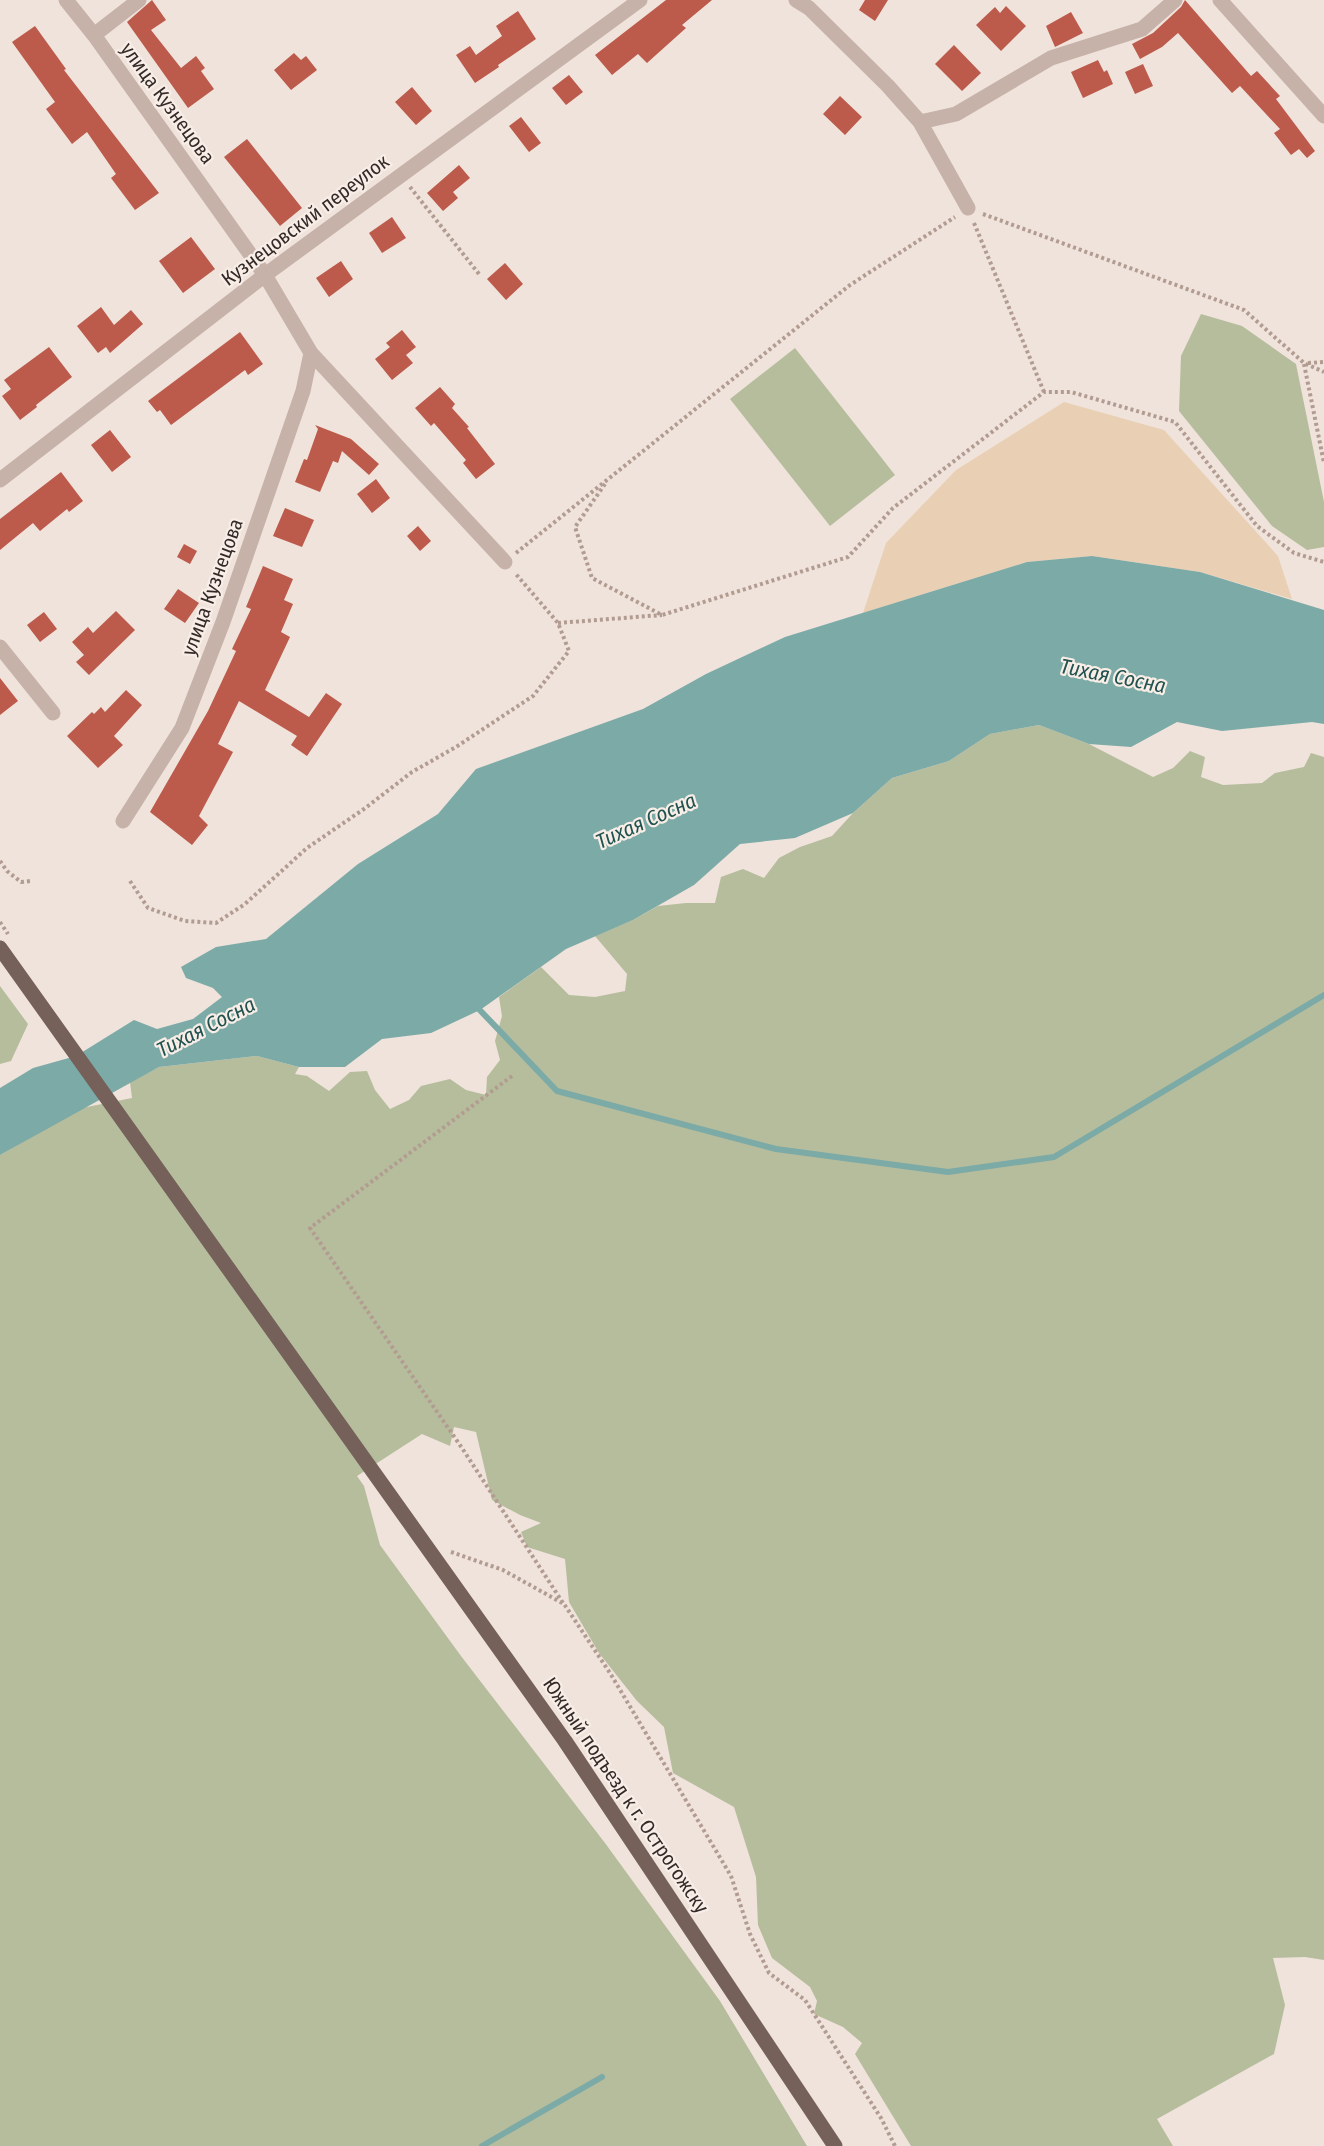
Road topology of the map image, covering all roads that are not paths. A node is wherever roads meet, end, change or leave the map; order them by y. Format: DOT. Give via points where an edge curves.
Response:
graph roads {
  1 [pos="66,0"];
  2 [pos="140,0"];
  3 [pos="640,0"];
  4 [pos="796,0"];
  5 [pos="1175,0"];
  6 [pos="1220,0"];
  7 [pos="94,35"];
  8 [pos="1324,116"];
  9 [pos="920,122"];
  10 [pos="968,208"];
  11 [pos="265,275"];
  12 [pos="311,353"];
  13 [pos="0,480"];
  14 [pos="505,562"];
  15 [pos="0,647"];
  16 [pos="53,713"];
  17 [pos="123,821"];
  18 [pos="0,948"];
  19 [pos="835,2146"];
  1 -- 7 [label="street, улица Кузнецова"];
  2 -- 7 [label="street"];
  3 -- 11 [label="street, Кузнецовский переулок"];
  4 -- 9 [label="street" via="865,62"];
  5 -- 9 [label="street" via="1142,29 1051,58 957,114"];
  6 -- 8 [label="street"];
  7 -- 11 [label="street, улица Кузнецова"];
  9 -- 10 [label="street"];
  11 -- 12 [label="street, улица Кузнецова"];
  11 -- 13 [label="street, Кузнецовский переулок"];
  12 -- 14 [label="street, улица Кузнецова"];
  12 -- 17 [label="street, улица Кузнецова" via="303,391 224,622 182,728"];
  15 -- 16 [label="street"];
  18 -- 19 [label="main road, Южный подъезд к г. Острогожску" via="565,1741"];
}
